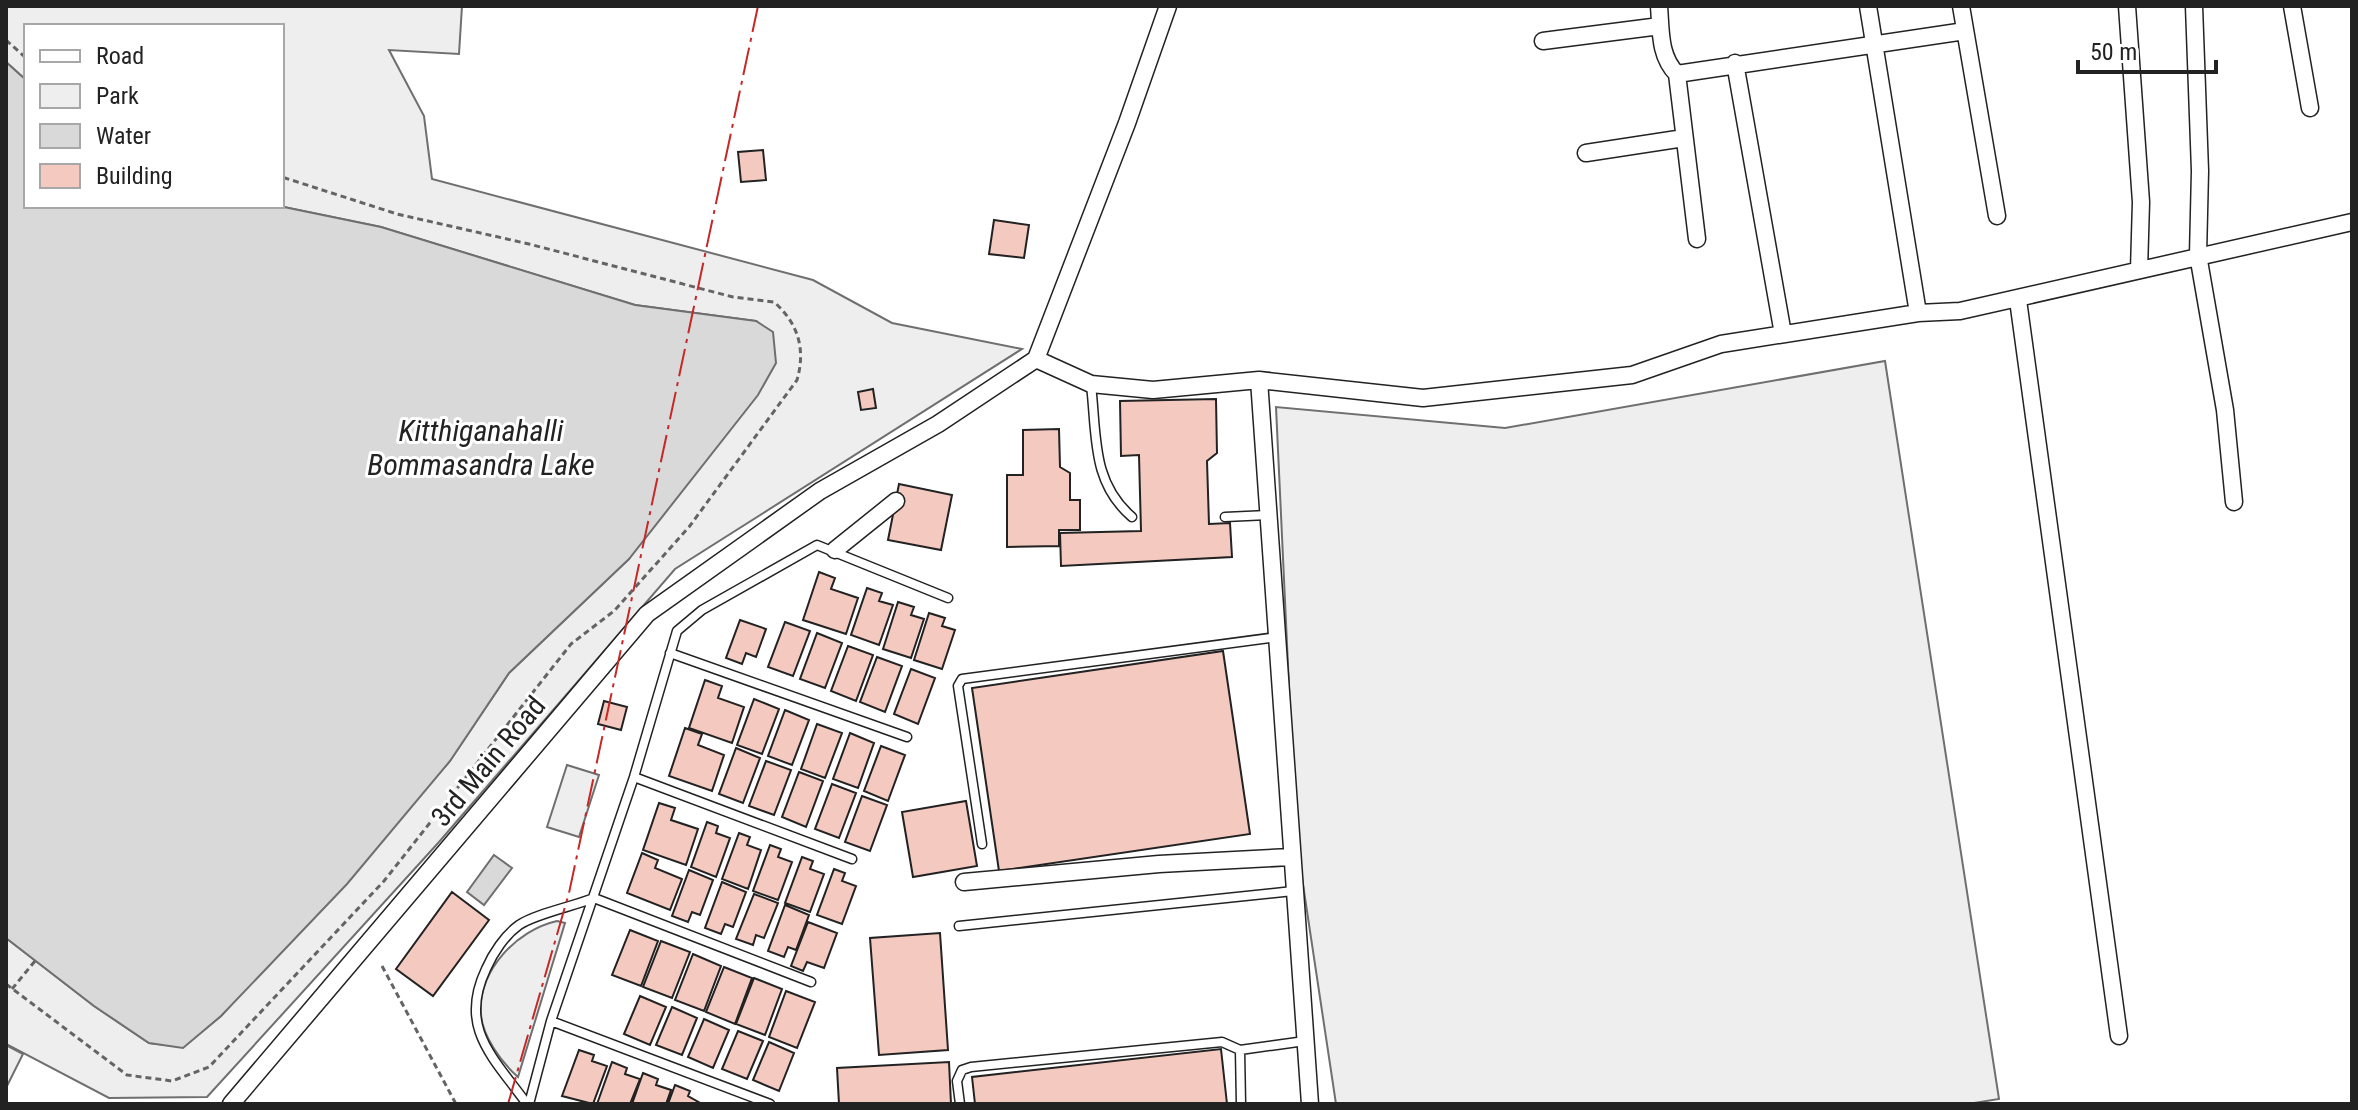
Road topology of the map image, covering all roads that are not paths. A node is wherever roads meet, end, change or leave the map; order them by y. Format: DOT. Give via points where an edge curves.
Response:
graph roads {
  1 [pos="1168,6"];
  2 [pos="1659,6"];
  3 [pos="1868,6"];
  4 [pos="1961,6"];
  5 [pos="2127,6"];
  6 [pos="2194,6"];
  7 [pos="2292,6"];
  8 [pos="1660,26"];
  9 [pos="1965,31"];
  10 [pos="1543,41"];
  11 [pos="1876,43"];
  12 [pos="1735,63"];
  13 [pos="1677,74"];
  14 [pos="2310,108"];
  15 [pos="1684,138"];
  16 [pos="1586,153"];
  17 [pos="1997,216"];
  18 [pos="2352,222"];
  19 [pos="1697,239"];
  20 [pos="2198,255"];
  21 [pos="2139,270"];
  22 [pos="2018,300"];
  23 [pos="1918,313"];
  24 [pos="1783,334"];
  25 [pos="1036,359"];
  26 [pos="1259,380"];
  27 [pos="1091,384"];
  28 [pos="896,501"];
  29 [pos="2234,502"];
  30 [pos="1269,515"];
  31 [pos="1132,517"];
  32 [pos="1225,517"];
  33 [pos="835,550"];
  34 [pos="948,598"];
  35 [pos="1278,637"];
  36 [pos="670,653"];
  37 [pos="907,737"];
  38 [pos="634,777"];
  39 [pos="982,844"];
  40 [pos="1291,857"];
  41 [pos="852,859"];
  42 [pos="964,882"];
  43 [pos="1293,891"];
  44 [pos="594,898"];
  45 [pos="959,926"];
  46 [pos="811,982"];
  47 [pos="551,1021"];
  48 [pos="2119,1036"];
  49 [pos="1305,1041"];
  50 [pos="1240,1050"];
  51 [pos="231,1104"];
  52 [pos="528,1104"];
  53 [pos="770,1104"];
  54 [pos="960,1104"];
  55 [pos="1241,1104"];
  56 [pos="1310,1104"];
  1 -- 25 [label="street"];
  2 -- 8 [label="street"];
  3 -- 11 [label="street"];
  4 -- 9 [label="street"];
  5 -- 21 [label="street" via="2141,202"];
  6 -- 20 [label="street"];
  7 -- 14 [label="street"];
  8 -- 10 [label="street"];
  8 -- 13 [label="street" via="1668,65"];
  9 -- 11 [label="street"];
  9 -- 17 [label="street"];
  11 -- 12 [label="street"];
  11 -- 23 [label="street"];
  12 -- 13 [label="street"];
  12 -- 24 [label="street"];
  13 -- 15 [label="street"];
  15 -- 16 [label="street"];
  15 -- 19 [label="street"];
  18 -- 20 [label="street"];
  20 -- 21 [label="street"];
  20 -- 29 [label="street" via="2225,410"];
  21 -- 22 [label="street"];
  22 -- 23 [label="street"];
  22 -- 48 [label="street"];
  23 -- 24 [label="street"];
  24 -- 26 [label="street" via="1721,344 1632,375 1423,398"];
  25 -- 27 [label="street"];
  25 -- 51 [label="street, 3rd Main Road" via="938,424 820,491 647,614"];
  26 -- 27 [label="street" via="1153,390"];
  26 -- 30 [label="street"];
  27 -- 31 [label="lane" via="1104,482"];
  28 -- 33 [label="street"];
  30 -- 32 [label="lane"];
  30 -- 35 [label="street"];
  33 -- 34 [label="lane"];
  33 -- 36 [label="lane" via="817,545 702,610 677,631"];
  35 -- 39 [label="lane" via="962,679 958,686"];
  35 -- 40 [label="street"];
  36 -- 37 [label="lane"];
  36 -- 38 [label="lane"];
  38 -- 41 [label="lane"];
  38 -- 44 [label="lane"];
  40 -- 42 [label="street"];
  40 -- 43 [label="street"];
  43 -- 45 [label="lane"];
  43 -- 49 [label="street"];
  44 -- 46 [label="lane"];
  44 -- 47 [label="lane"];
  44 -- 52 [label="lane" via="520,924 494,952 475,993 473,1019"];
  47 -- 52 [label="lane"];
  47 -- 53 [label="lane"];
  49 -- 50 [label="lane"];
  49 -- 56 [label="street"];
  50 -- 54 [label="lane" via="1222,1042 971,1067 962,1070 957,1081"];
  50 -- 55 [label="lane"];
}
